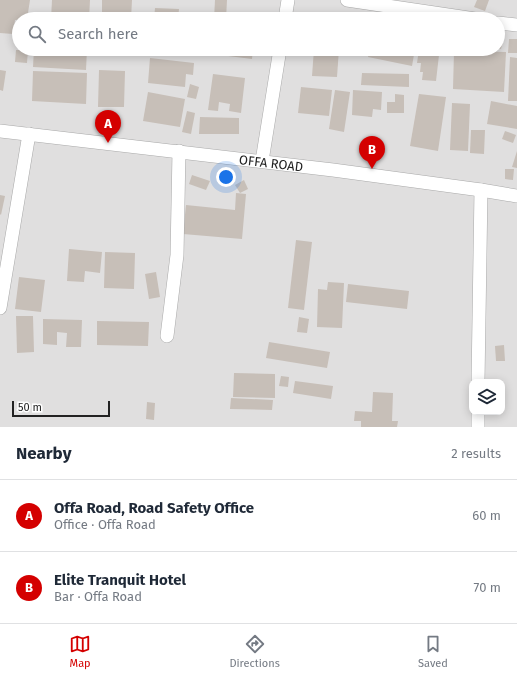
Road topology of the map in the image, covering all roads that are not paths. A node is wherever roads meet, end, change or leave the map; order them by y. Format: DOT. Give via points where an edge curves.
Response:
graph roads {
  1 [pos="288,0"];
  2 [pos="347,0"];
  3 [pos="286,12"];
  4 [pos="428,12"];
  5 [pos="505,24"];
  6 [pos="517,26"];
  7 [pos="279,56"];
  8 [pos="0,131"];
  9 [pos="30,134"];
  10 [pos="178,151"];
  11 [pos="262,161"];
  12 [pos="481,190"];
  13 [pos="517,196"];
  14 [pos="0,308"];
  15 [pos="167,336"];
  16 [pos="478,379"];
  17 [pos="478,415"];
  18 [pos="478,427"];
  1 -- 3 [label="street"];
  2 -- 4 [label="street"];
  5 -- 6 [label="street"];
  7 -- 11 [label="street"];
  8 -- 9 [label="street, OFFA ROAD"];
  9 -- 10 [label="street, OFFA ROAD"];
  9 -- 14 [label="street"];
  10 -- 11 [label="street, OFFA ROAD"];
  10 -- 15 [label="street" via="177,255"];
  11 -- 12 [label="street, OFFA ROAD"];
  12 -- 13 [label="street, OFFA ROAD"];
  12 -- 16 [label="street"];
  17 -- 18 [label="street"];
}
